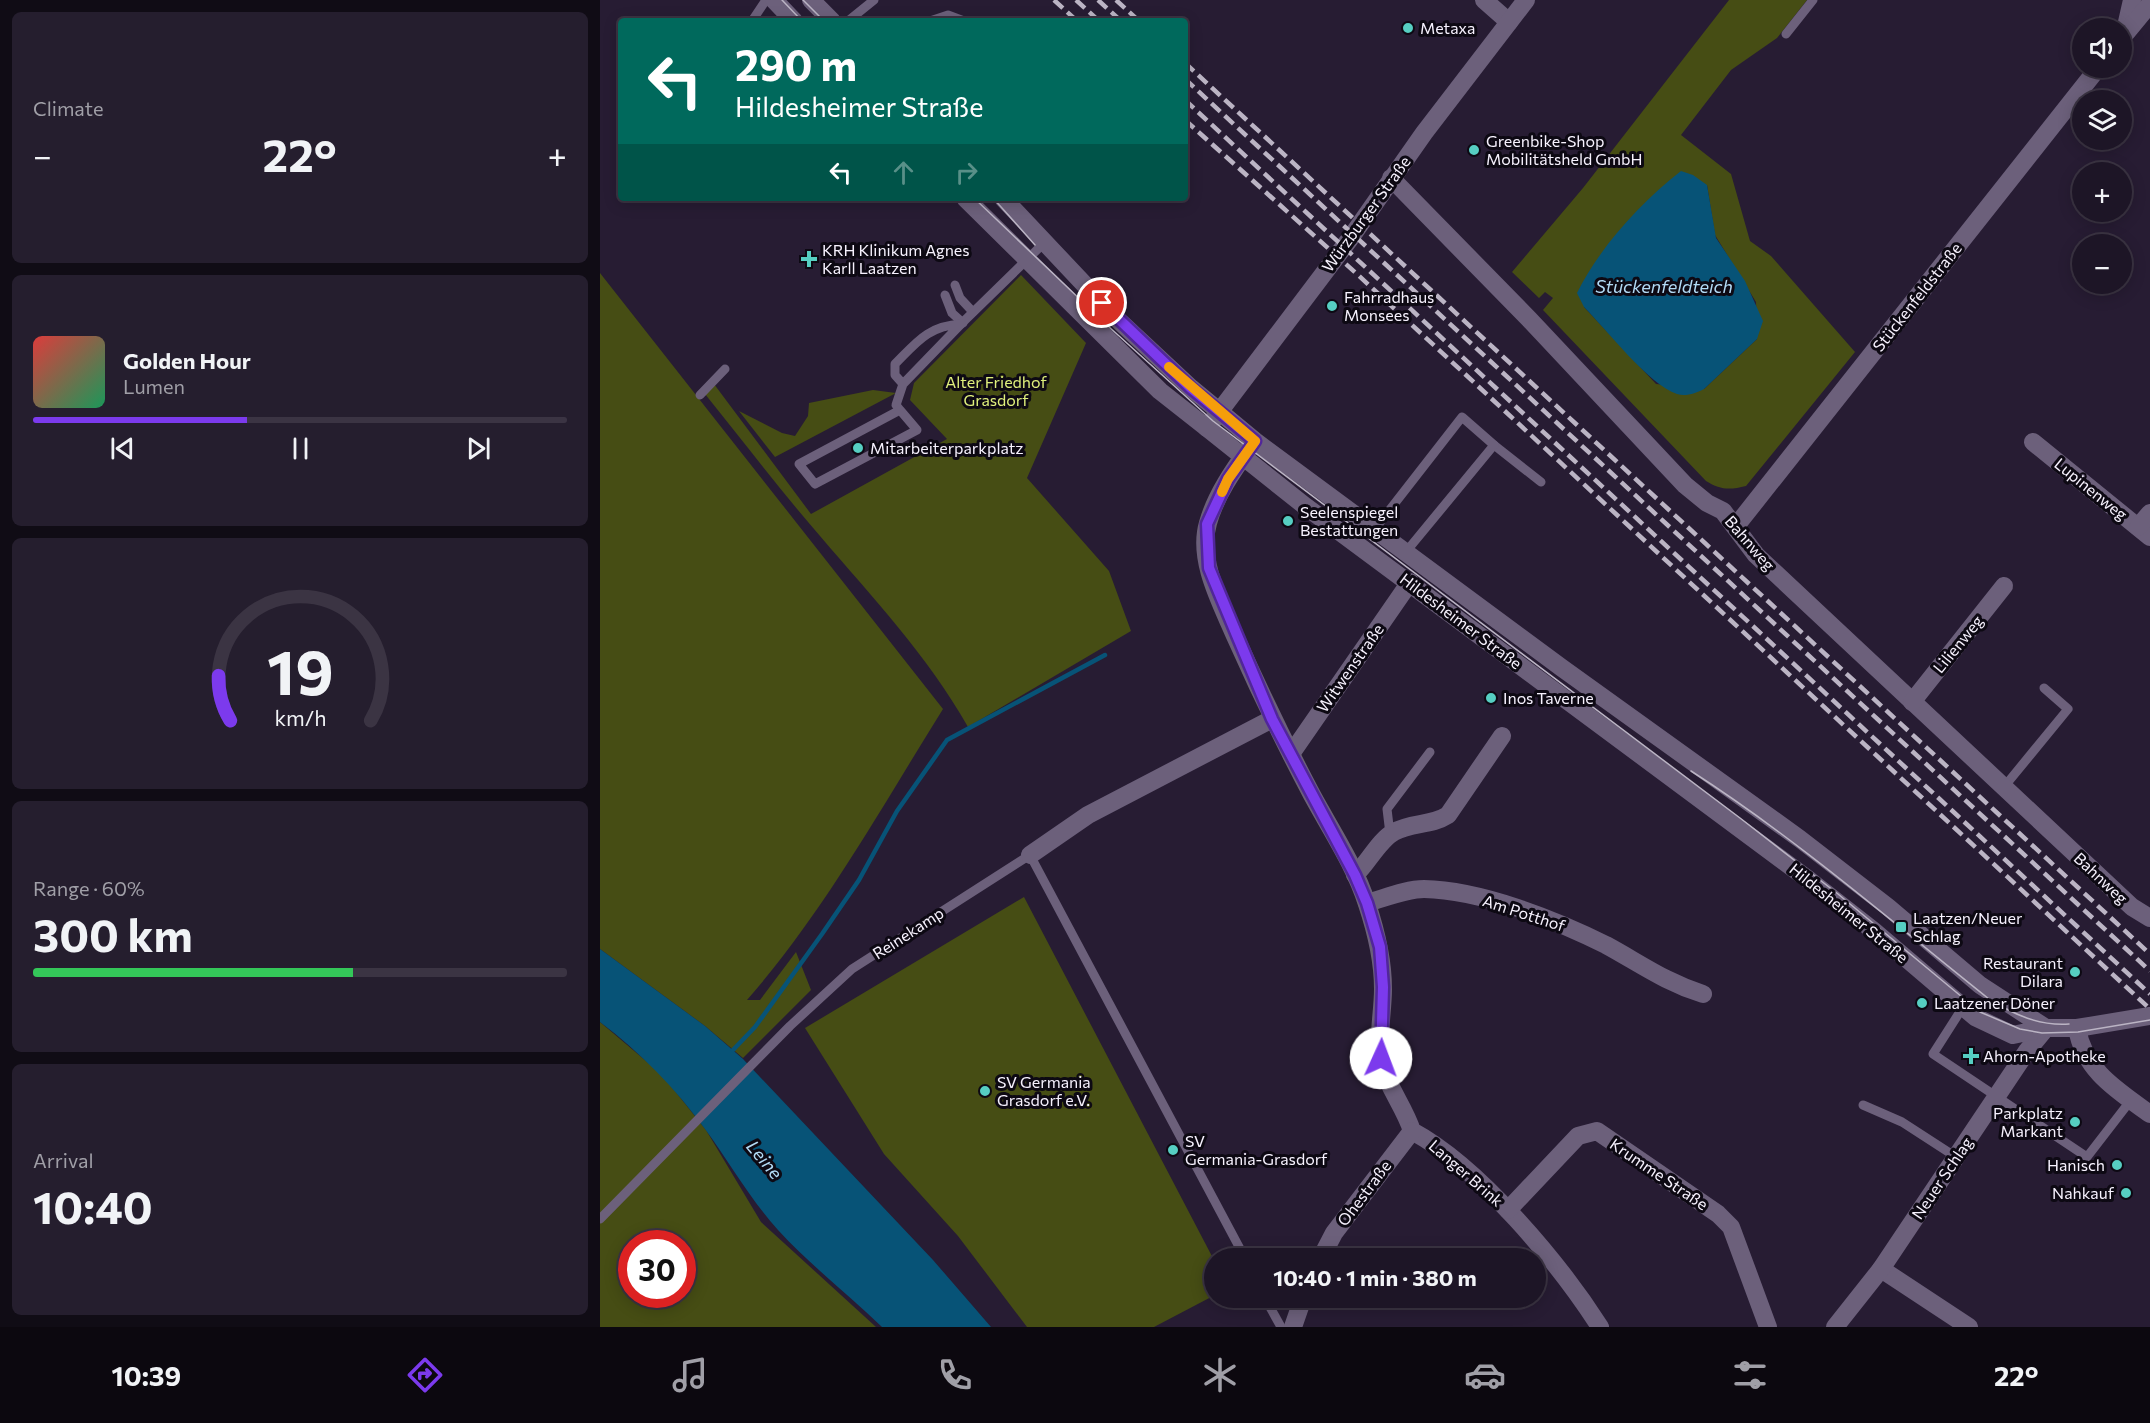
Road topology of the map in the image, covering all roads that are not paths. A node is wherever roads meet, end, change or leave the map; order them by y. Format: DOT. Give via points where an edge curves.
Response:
graph roads {
  1 [pos="766,0"];
  2 [pos="774,0"];
  3 [pos="811,0"];
  4 [pos="874,0"];
  5 [pos="1484,0"];
  6 [pos="1526,0"];
  7 [pos="1813,0"];
  8 [pos="2132,0"];
  9 [pos="2150,4"];
  10 [pos="754,18"];
  11 [pos="791,18"];
  12 [pos="829,18"];
  13 [pos="852,18"];
  14 [pos="939,18"];
  15 [pos="956,18"];
  16 [pos="2127,18"];
  17 [pos="1509,22"];
  18 [pos="2132,25"];
  19 [pos="1786,34"];
  20 [pos="2090,78"];
  21 [pos="1391,178"];
  22 [pos="967,201"];
  23 [pos="1006,201"];
  24 [pos="1044,243"];
  25 [pos="1026,258"];
  26 [pos="956,285"];
  27 [pos="945,295"];
  28 [pos="974,312"];
  29 [pos="962,324"];
  30 [pos="725,369"];
  31 [pos="903,384"];
  32 [pos="700,394"];
  33 [pos="900,410"];
  34 [pos="1220,413"];
  35 [pos="1207,428"];
  36 [pos="1255,441"];
  37 [pos="2033,442"];
  38 [pos="1494,445"];
  39 [pos="1243,456"];
  40 [pos="1541,482"];
  41 [pos="2150,513"];
  42 [pos="1737,526"];
  43 [pos="1374,530"];
  44 [pos="2144,532"];
  45 [pos="1405,553"];
  46 [pos="1410,582"];
  47 [pos="2004,586"];
  48 [pos="2044,688"];
  49 [pos="1912,702"];
  50 [pos="1272,719"];
  51 [pos="1502,736"];
  52 [pos="1430,752"];
  53 [pos="1291,754"];
  54 [pos="2004,787"];
  55 [pos="1390,834"];
  56 [pos="1030,855"];
  57 [pos="1355,875"];
  58 [pos="1367,903"];
  59 [pos="2150,918"];
  60 [pos="1703,994"];
  61 [pos="1963,1007"];
  62 [pos="2150,1016"];
  63 [pos="2046,1028"];
  64 [pos="2077,1028"];
  65 [pos="1997,1095"];
  66 [pos="2131,1100"];
  67 [pos="1863,1105"];
  68 [pos="2150,1114"];
  69 [pos="1412,1131"];
  70 [pos="1956,1157"];
  71 [pos="1508,1210"];
  72 [pos="600,1219"];
  73 [pos="1240,1248"];
  74 [pos="1326,1248"];
  75 [pos="1881,1269"];
  76 [pos="1271,1308"];
  77 [pos="1300,1308"];
  78 [pos="1281,1327"];
  79 [pos="1293,1327"];
  80 [pos="1600,1327"];
  81 [pos="1768,1327"];
  82 [pos="1835,1327"];
  83 [pos="1969,1327"];
  1 -- 10 [label="lane"];
  2 -- 11 [label="street"];
  3 -- 12 [label="street"];
  4 -- 13 [label="lane"];
  5 -- 17 [label="street"];
  6 -- 17 [label="street, Würzburger Straße"];
  7 -- 19 [label="lane"];
  8 -- 16 [label="street"];
  9 -- 18 [label="street"];
  14 -- 15 [label="lane"];
  17 -- 21 [label="street, Würzburger Straße"];
  20 -- 42 [label="street, Stückenfeldstraße"];
  21 -- 34 [label="street, Würzburger Straße"];
  21 -- 42 [label="street, Bahnweg" via="1685,485"];
  22 -- 25 [label="street, Hildesheimer Straße"];
  23 -- 24 [label="street, Hildesheimer Straße"];
  24 -- 25 [label="lane"];
  24 -- 34 [label="street, Hildesheimer Straße" via="1116,318"];
  25 -- 28 [label="lane"];
  25 -- 35 [label="street, Hildesheimer Straße" via="1160,391"];
  26 -- 28 [label="lane" via="960,298"];
  27 -- 29 [label="lane" via="952,313"];
  28 -- 29 [label="lane"];
  29 -- 31 [label="lane"];
  29 -- 31 [label="lane" via="943,326 926,334 895,364 895,375"];
  30 -- 32 [label="lane"];
  31 -- 33 [label="lane" via="896,405"];
  33 -- 33 [label="lane" via="830,448 799,464 815,484 917,430"];
  34 -- 35 [label="street, Würzburger Straße"];
  34 -- 36 [label="street, Hildesheimer Straße"];
  35 -- 39 [label="street, Hildesheimer Straße"];
  36 -- 39 [label="street, Langer Brink"];
  36 -- 43 [label="street, Hildesheimer Straße"];
  37 -- 44 [label="street, Lupinenweg"];
  38 -- 40 [label="lane"];
  38 -- 43 [label="lane" via="1462,417"];
  38 -- 45 [label="lane"];
  39 -- 46 [label="street, Hildesheimer Straße"];
  39 -- 50 [label="street, Langer Brink" via="1207,524 1207,552 1218,595"];
  41 -- 44 [label="street"];
  42 -- 49 [label="street, Bahnweg" via="1756,555"];
  43 -- 45 [label="street, Hildesheimer Straße"];
  45 -- 63 [label="street, Hildesheimer Straße" via="1800,839 1980,985"];
  46 -- 53 [label="street, Witwenstraße"];
  46 -- 61 [label="street, Hildesheimer Straße" via="1846,909"];
  47 -- 49 [label="street, Lilienweg"];
  48 -- 54 [label="lane" via="2068,709"];
  49 -- 54 [label="street, Bahnweg"];
  50 -- 53 [label="street, Langer Brink"];
  50 -- 56 [label="street, Reinekamp" via="1088,815"];
  51 -- 55 [label="street" via="1449,815"];
  52 -- 55 [label="lane" via="1387,809"];
  53 -- 57 [label="street, Langer Brink"];
  54 -- 59 [label="street, Bahnweg" via="2132,907"];
  55 -- 57 [label="street"];
  56 -- 72 [label="lane, Reinekamp" via="852,969 781,1035"];
  56 -- 73 [label="lane"];
  57 -- 58 [label="street, Langer Brink"];
  58 -- 60 [label="street, Am Potthof" via="1423,889 1505,906 1555,921 1608,946 1673,985"];
  58 -- 69 [label="street, Langer Brink" via="1380,947 1381,1058 1388,1085 1405,1111"];
  61 -- 63 [label="street, Hildesheimer Straße" via="2013,1035"];
  61 -- 65 [label="lane" via="1933,1054"];
  62 -- 64 [label="street, Hildesheimer Straße"];
  63 -- 64 [label="street, Hildesheimer Straße"];
  63 -- 65 [label="street, Neuer Schlag"];
  64 -- 66 [label="street" via="2087,1060"];
  65 -- 66 [label="lane" via="2087,1157"];
  65 -- 70 [label="street, Neuer Schlag"];
  66 -- 68 [label="street"];
  67 -- 70 [label="lane" via="1902,1122"];
  69 -- 71 [label="street, Langer Brink" via="1436,1144"];
  69 -- 74 [label="street, Ohestraße"];
  70 -- 75 [label="street, Neuer Schlag"];
  71 -- 80 [label="street, Langer Brink"];
  71 -- 81 [label="street, Krumme Straße" via="1578,1136 1597,1131 1731,1227"];
  75 -- 82 [label="street, Neuer Schlag"];
  75 -- 83 [label="street"];
  76 -- 78 [label="lane"];
  77 -- 79 [label="street"];
}
